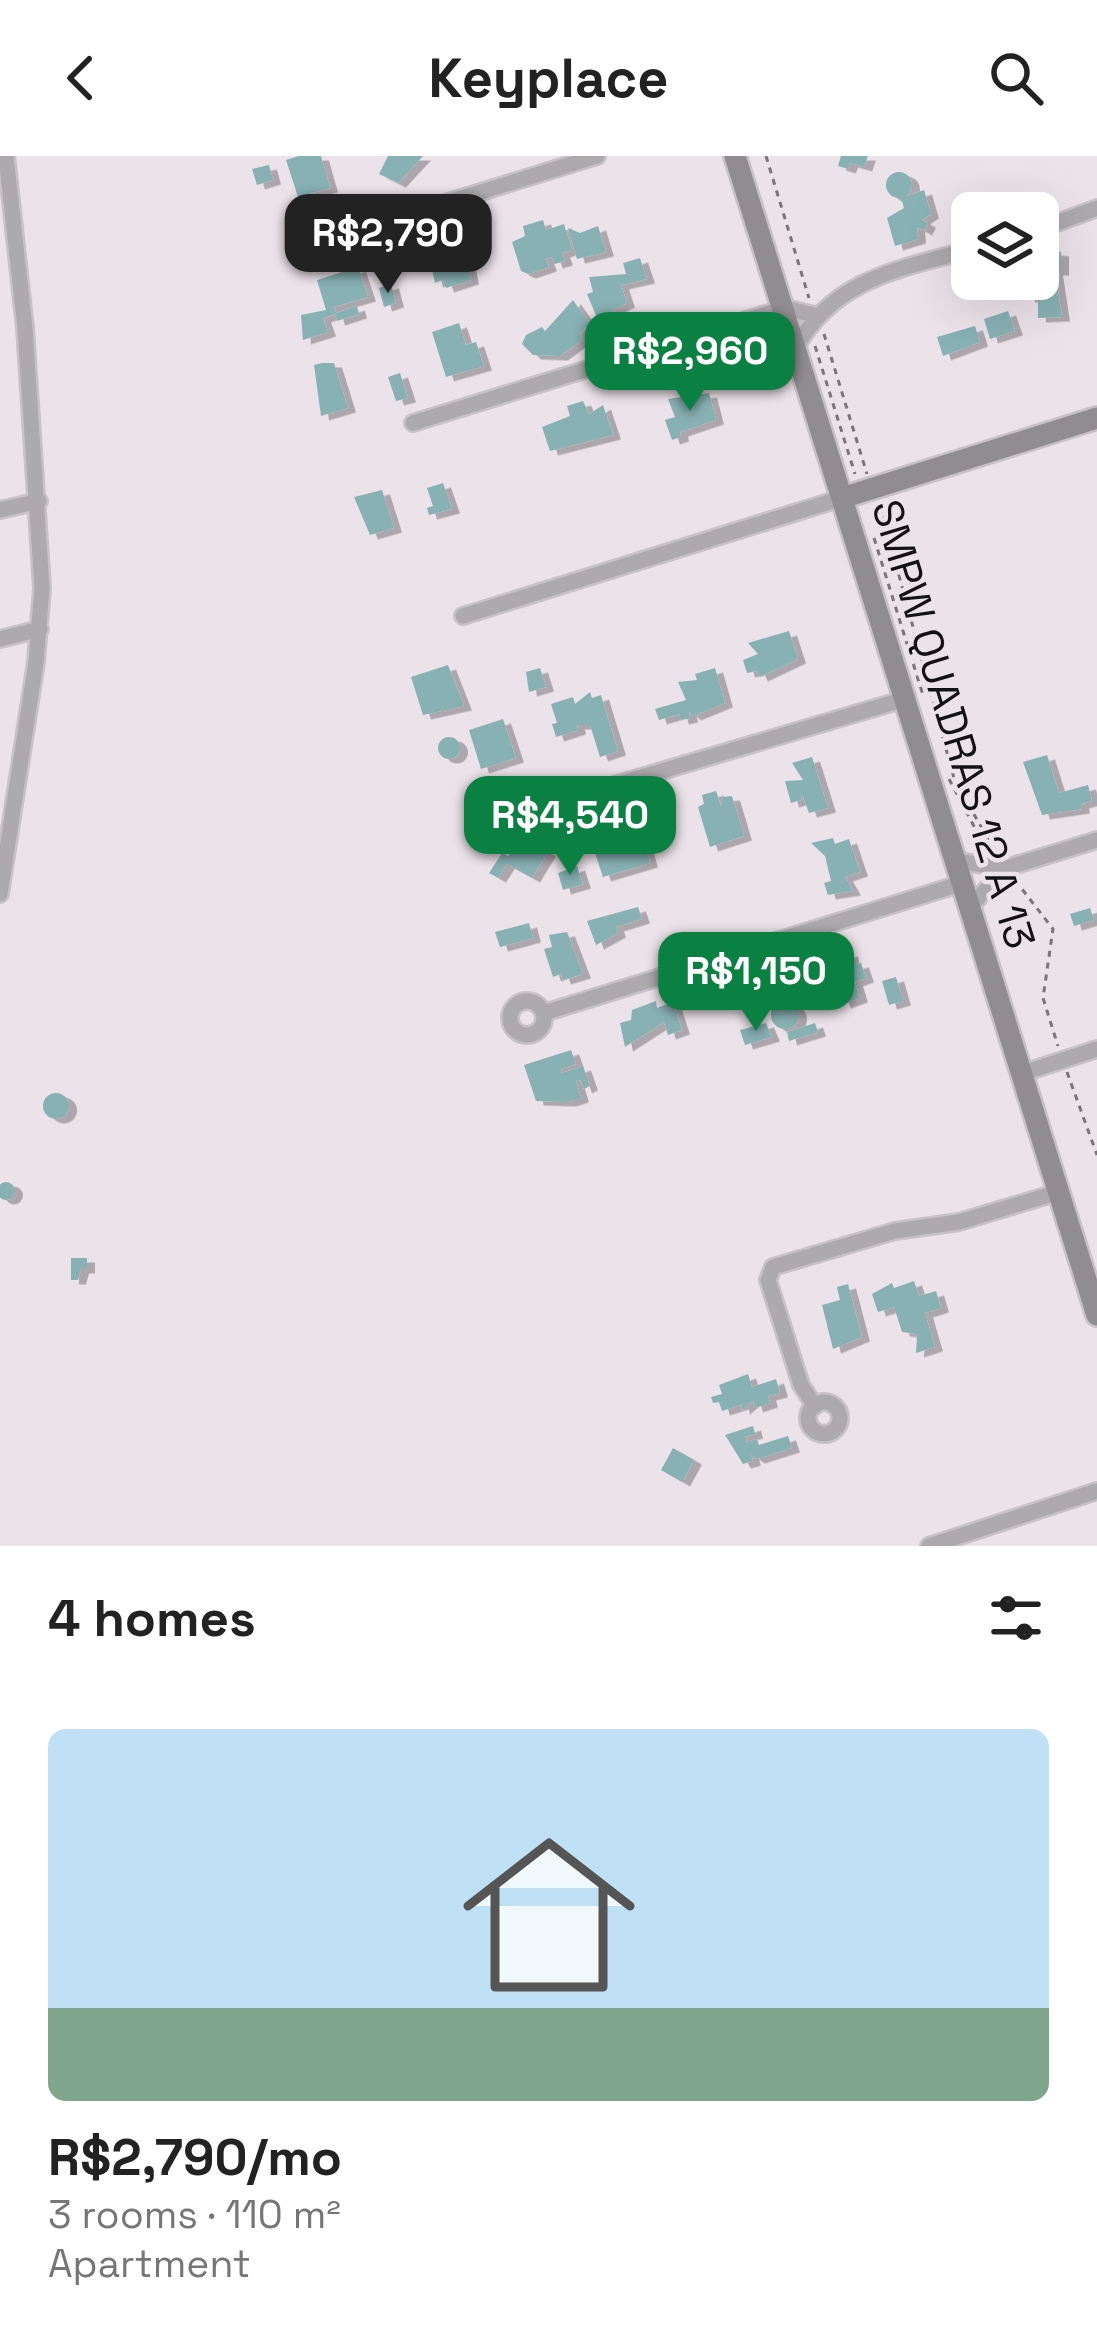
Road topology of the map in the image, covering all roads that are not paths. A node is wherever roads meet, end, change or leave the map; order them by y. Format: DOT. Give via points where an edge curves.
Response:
graph roads {
  1 [pos="7,156"];
  2 [pos="597,156"];
  3 [pos="735,156"];
  4 [pos="5,188"];
  5 [pos="1097,208"];
  6 [pos="1059,222"];
  7 [pos="352,232"];
  8 [pos="951,256"];
  9 [pos="785,308"];
  10 [pos="811,320"];
  11 [pos="796,347"];
  12 [pos="1097,418"];
  13 [pos="413,423"];
  14 [pos="857,494"];
  15 [pos="39,501"];
  16 [pos="0,510"];
  17 [pos="463,616"];
  18 [pos="40,629"];
  19 [pos="0,639"];
  20 [pos="904,699"];
  21 [pos="557,802"];
  22 [pos="1097,840"];
  23 [pos="1002,868"];
  24 [pos="960,872"];
  25 [pos="0,894"];
  26 [pos="970,906"];
  27 [pos="544,1013"];
  28 [pos="1097,1049"];
  29 [pos="1023,1073"];
  30 [pos="1059,1192"];
  31 [pos="1097,1316"];
  32 [pos="814,1406"];
  33 [pos="1097,1491"];
  34 [pos="929,1546"];
  1 -- 4 [label="street"];
  2 -- 7 [label="street"];
  3 -- 9 [label="street, SMPW QUADRAS 12 A 13"];
  4 -- 15 [label="street"];
  5 -- 6 [label="street"];
  8 -- 10 [label="street" via="850,288"];
  9 -- 10 [label="street"];
  9 -- 11 [label="street, SMPW QUADRAS 12 A 13"];
  9 -- 13 [label="street"];
  10 -- 11 [label="street"];
  11 -- 14 [label="street, SMPW QUADRAS 12 A 13"];
  12 -- 14 [label="street"];
  14 -- 17 [label="street"];
  14 -- 20 [label="street, SMPW QUADRAS 12 A 13"];
  15 -- 16 [label="street"];
  15 -- 18 [label="street"];
  18 -- 19 [label="street"];
  18 -- 25 [label="street"];
  20 -- 21 [label="street"];
  20 -- 24 [label="street, SMPW QUADRAS 12 A 13"];
  22 -- 23 [label="street"];
  23 -- 24 [label="street"];
  23 -- 26 [label="street"];
  24 -- 26 [label="street, SMPW QUADRAS 12 A 13"];
  24 -- 27 [label="street"];
  26 -- 29 [label="street, SMPW QUADRAS 12 A 13"];
  28 -- 29 [label="street"];
  29 -- 30 [label="street, SMPW QUADRAS 12 A 13"];
  30 -- 31 [label="street, SMPW QUADRAS 12 A 13"];
  30 -- 32 [label="street" via="772,1267 768,1280"];
  33 -- 34 [label="street"];
}
